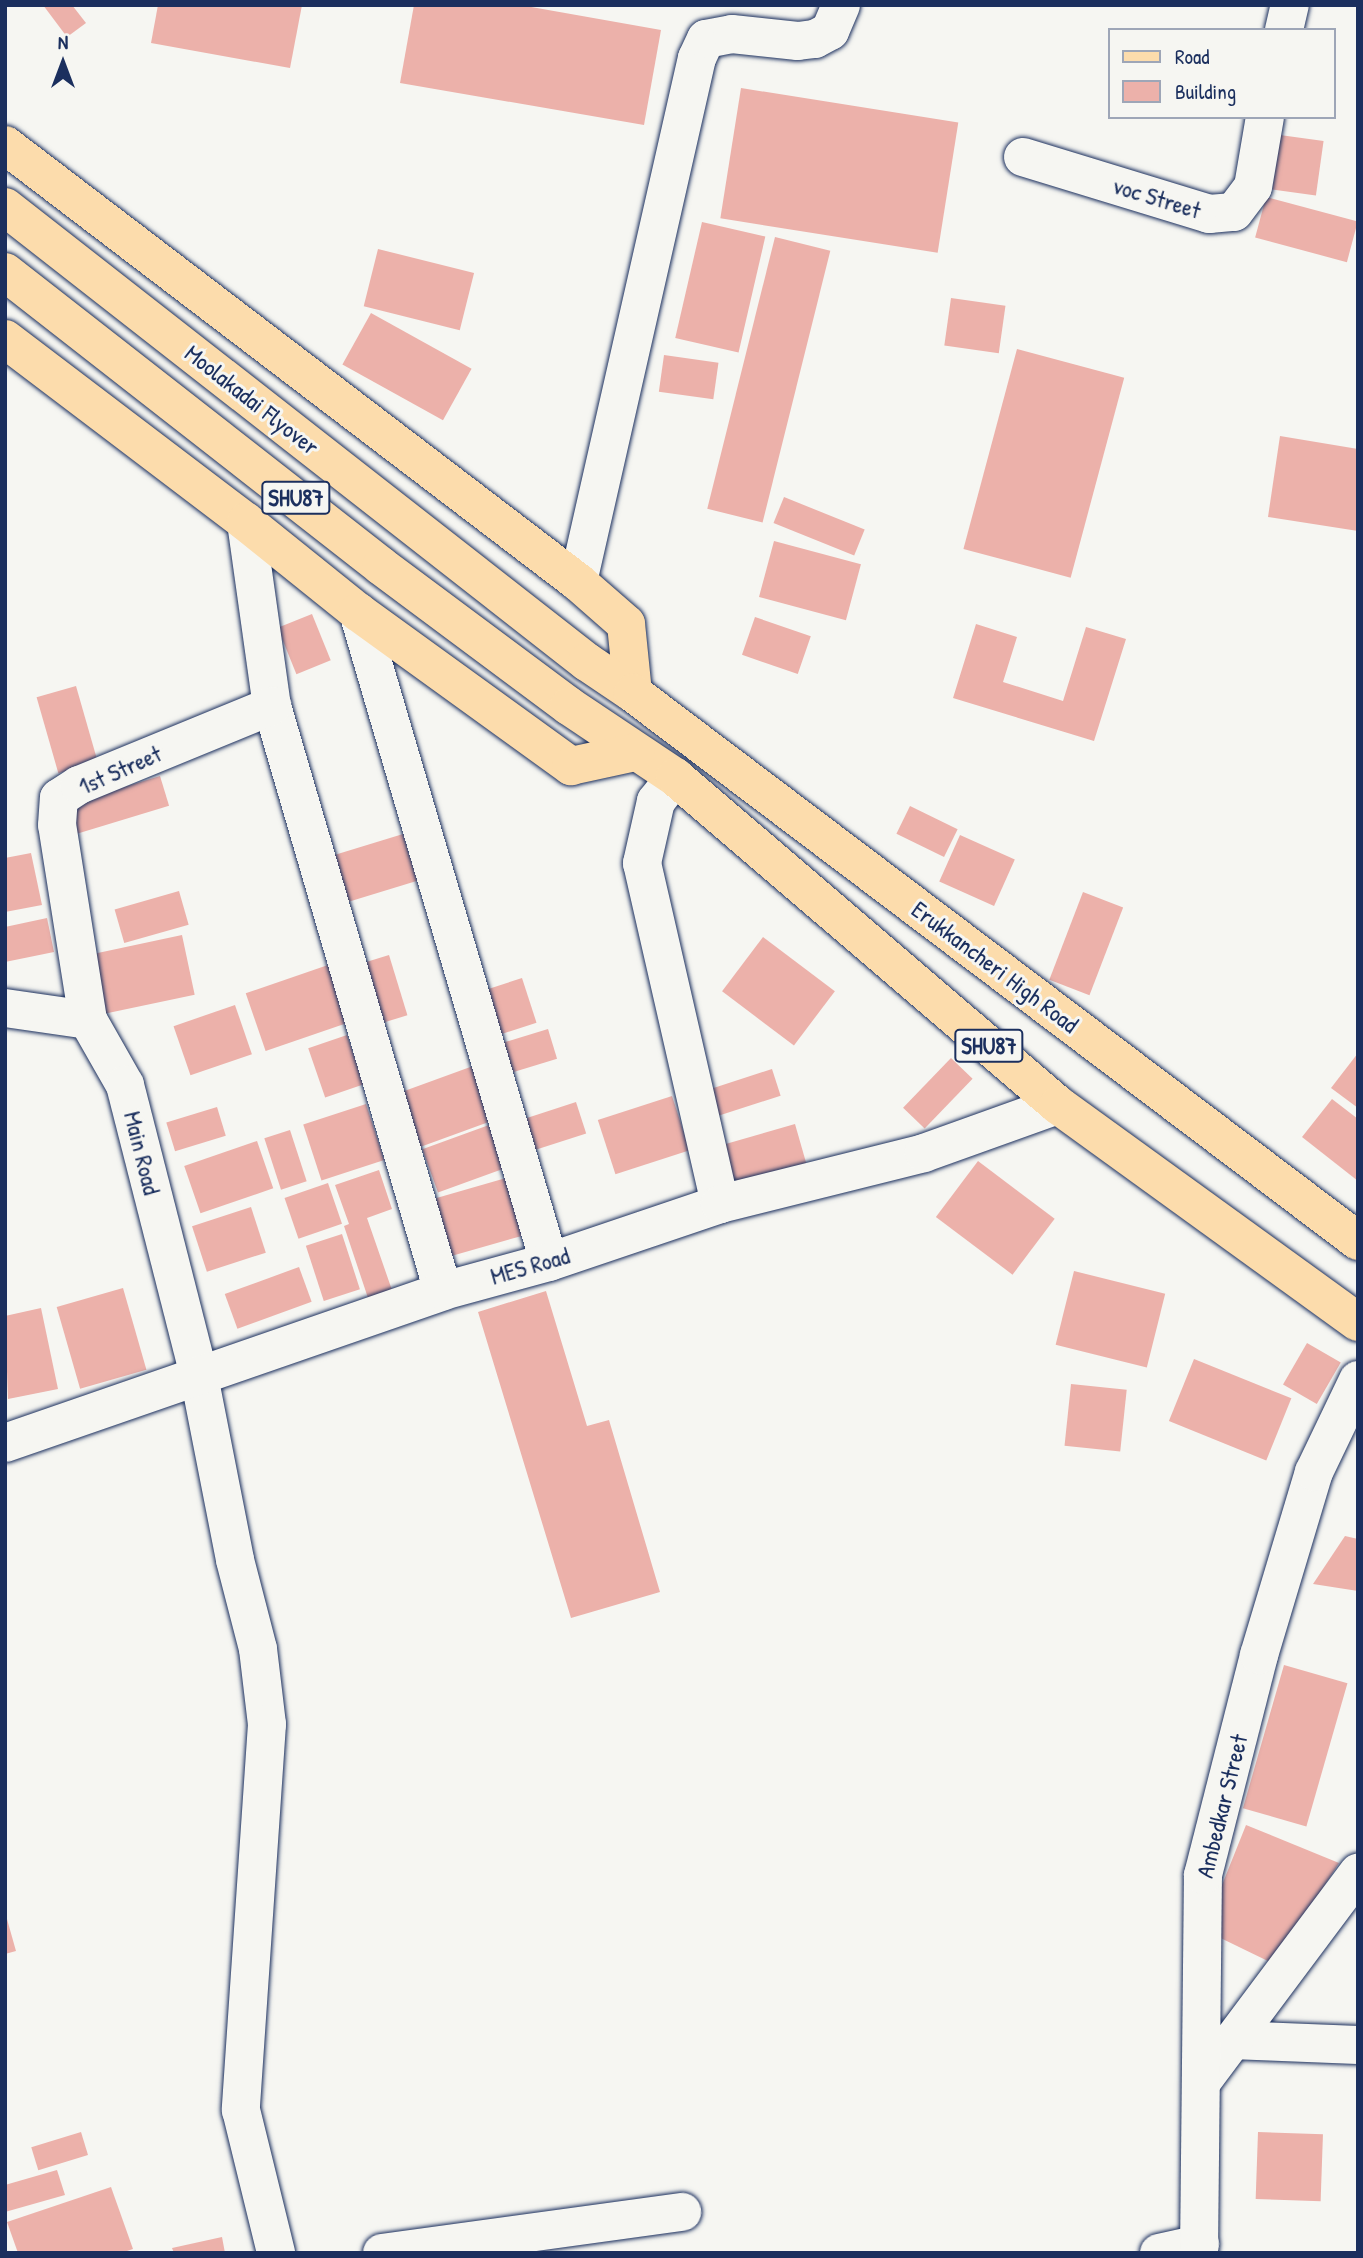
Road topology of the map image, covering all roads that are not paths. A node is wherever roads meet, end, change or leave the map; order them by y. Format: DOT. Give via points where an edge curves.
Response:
graph roads {
  1 [pos="841,5"];
  2 [pos="1290,5"];
  3 [pos="1284,28"];
  4 [pos="1265,119"];
  5 [pos="5,145"];
  6 [pos="1023,157"];
  7 [pos="5,207"];
  8 [pos="16,280"];
  9 [pos="5,339"];
  10 [pos="246,522"];
  11 [pos="578,582"];
  12 [pos="358,612"];
  13 [pos="633,693"];
  14 [pos="272,706"];
  15 [pos="636,752"];
  16 [pos="675,777"];
  17 [pos="5,1008"];
  18 [pos="88,1020"];
  19 [pos="1058,1105"];
  20 [pos="720,1204"];
  21 [pos="1358,1241"];
  22 [pos="549,1262"];
  23 [pos="443,1291"];
  24 [pos="1358,1322"];
  25 [pos="199,1376"];
  26 [pos="1358,1380"];
  27 [pos="5,1443"];
  28 [pos="1358,1873"];
  29 [pos="1232,2040"];
  30 [pos="1358,2045"];
  31 [pos="1203,2080"];
  32 [pos="682,2212"];
  33 [pos="1200,2249"];
  34 [pos="276,2253"];
  35 [pos="382,2253"];
  36 [pos="1159,2253"];
  1 -- 11 [label="street" via="830,30 815,39 732,34 706,39 696,58"];
  2 -- 3 [label="street"];
  4 -- 6 [label="street, voc Street" via="1254,187 1234,212 1209,214"];
  5 -- 11 [label="main road"];
  7 -- 13 [label="main road, Moolakadai Flyover / SHU87" via="587,662"];
  8 -- 15 [label="main road, Moolakadai Flyover / SHU87" via="381,566"];
  9 -- 10 [label="main road"];
  10 -- 12 [label="main road"];
  10 -- 14 [label="street"];
  11 -- 13 [label="main road" via="626,624"];
  12 -- 15 [label="main road" via="572,766"];
  12 -- 22 [label="street"];
  13 -- 21 [label="main road, Erukkancheri High Road / SHU87"];
  14 -- 18 [label="street, 1st Street" via="79,785 60,798 57,825"];
  14 -- 23 [label="street"];
  15 -- 16 [label="main road, SHU87"];
  16 -- 19 [label="main road, SHU87"];
  16 -- 20 [label="street" via="656,801 642,863"];
  17 -- 18 [label="street"];
  18 -- 25 [label="street, Main Road" via="125,1085"];
  19 -- 20 [label="street, MES Road" via="924,1153"];
  19 -- 24 [label="main road, SHU87"];
  20 -- 22 [label="street, MES Road"];
  22 -- 23 [label="street, MES Road"];
  23 -- 25 [label="street, MES Road"];
  25 -- 27 [label="street, MES Road"];
  25 -- 34 [label="street, Main Road" via="235,1560 258,1649 267,1724 241,2110"];
  26 -- 31 [label="street, Ambedkar Street" via="1314,1472 1259,1655 1203,1875"];
  28 -- 29 [label="street"];
  29 -- 30 [label="street"];
  29 -- 31 [label="street"];
  31 -- 33 [label="street, Ambedkar Street"];
  32 -- 35 [label="street"];
  33 -- 36 [label="street"];
}
